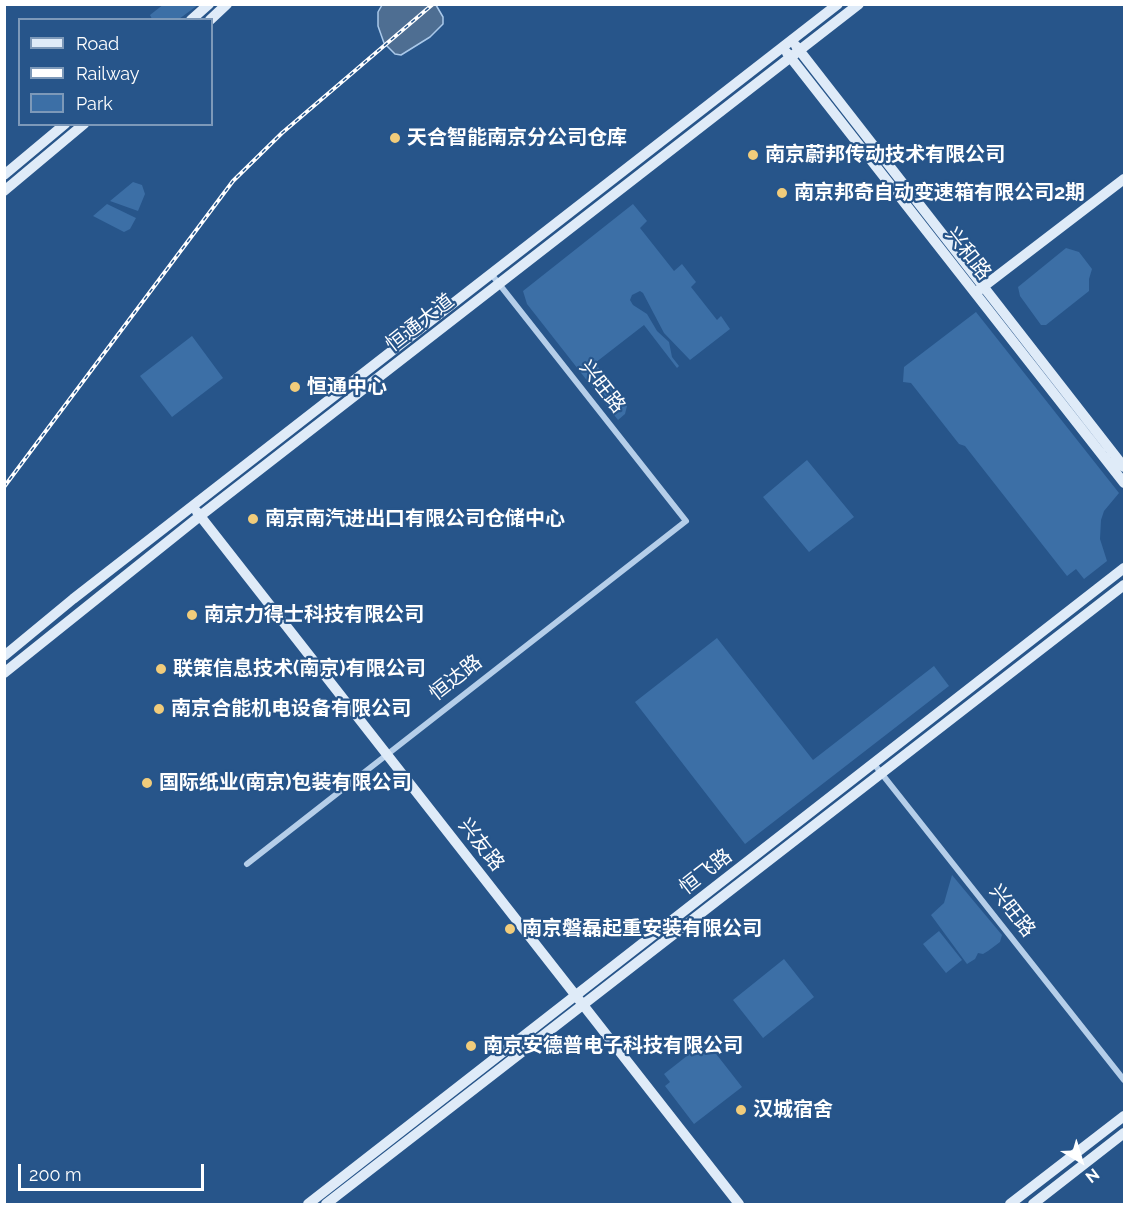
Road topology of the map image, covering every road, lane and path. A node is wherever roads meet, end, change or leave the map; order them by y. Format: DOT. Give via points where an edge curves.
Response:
graph roads {
  1 [pos="209,4"];
  2 [pos="228,4"];
  3 [pos="838,4"];
  4 [pos="859,4"];
  5 [pos="193,18"];
  6 [pos="212,18"];
  7 [pos="787,44"];
  8 [pos="795,55"];
  9 [pos="63,126"];
  10 [pos="82,126"];
  11 [pos="4,175"];
  12 [pos="1125,179"];
  13 [pos="4,191"];
  14 [pos="495,279"];
  15 [pos="985,286"];
  16 [pos="975,293"];
  17 [pos="1125,467"];
  18 [pos="1125,483"];
  19 [pos="196,512"];
  20 [pos="686,521"];
  21 [pos="1125,568"];
  22 [pos="1125,585"];
  23 [pos="4,656"];
  24 [pos="4,673"];
  25 [pos="388,754"];
  26 [pos="874,764"];
  27 [pos="882,774"];
  28 [pos="248,864"];
  29 [pos="575,996"];
  30 [pos="582,1006"];
  31 [pos="1125,1080"];
  32 [pos="1125,1116"];
  33 [pos="1125,1133"];
  34 [pos="308,1204"];
  35 [pos="326,1204"];
  36 [pos="739,1204"];
  37 [pos="1010,1204"];
  38 [pos="1033,1204"];
  1 -- 5 [label="main road"];
  2 -- 6 [label="main road"];
  3 -- 7 [label="main road, 恒通大道"];
  4 -- 8 [label="main road, 恒通大道"];
  7 -- 8 [label="main road, 兴和路"];
  7 -- 14 [label="main road, 恒通大道"];
  8 -- 14 [label="main road, 恒通大道"];
  8 -- 15 [label="main road, 兴和路"];
  8 -- 16 [label="main road, 兴和路"];
  9 -- 11 [label="main road"];
  10 -- 13 [label="main road"];
  12 -- 15 [label="main road"];
  14 -- 19 [label="main road, 恒通大道"];
  14 -- 20 [label="street, 兴旺路"];
  15 -- 16 [label="main road"];
  15 -- 17 [label="main road, 兴和路"];
  16 -- 18 [label="main road, 兴和路"];
  19 -- 23 [label="main road, 恒通大道" via="73,598"];
  19 -- 24 [label="main road, 恒通大道"];
  19 -- 25 [label="main road, 兴友路"];
  20 -- 25 [label="street, 恒达路"];
  21 -- 26 [label="main road, 恒飞路"];
  22 -- 27 [label="main road, 恒飞路"];
  25 -- 28 [label="street, 恒达路"];
  25 -- 29 [label="main road, 兴友路"];
  26 -- 27 [label="street, 兴旺路"];
  26 -- 29 [label="main road, 恒飞路"];
  27 -- 30 [label="main road, 恒飞路"];
  27 -- 31 [label="street, 兴旺路"];
  29 -- 30 [label="main road, 兴友路"];
  29 -- 34 [label="main road, 恒飞路"];
  30 -- 35 [label="main road, 恒飞路"];
  30 -- 36 [label="main road, 兴友路"];
  32 -- 37 [label="main road"];
  33 -- 38 [label="main road"];
}
